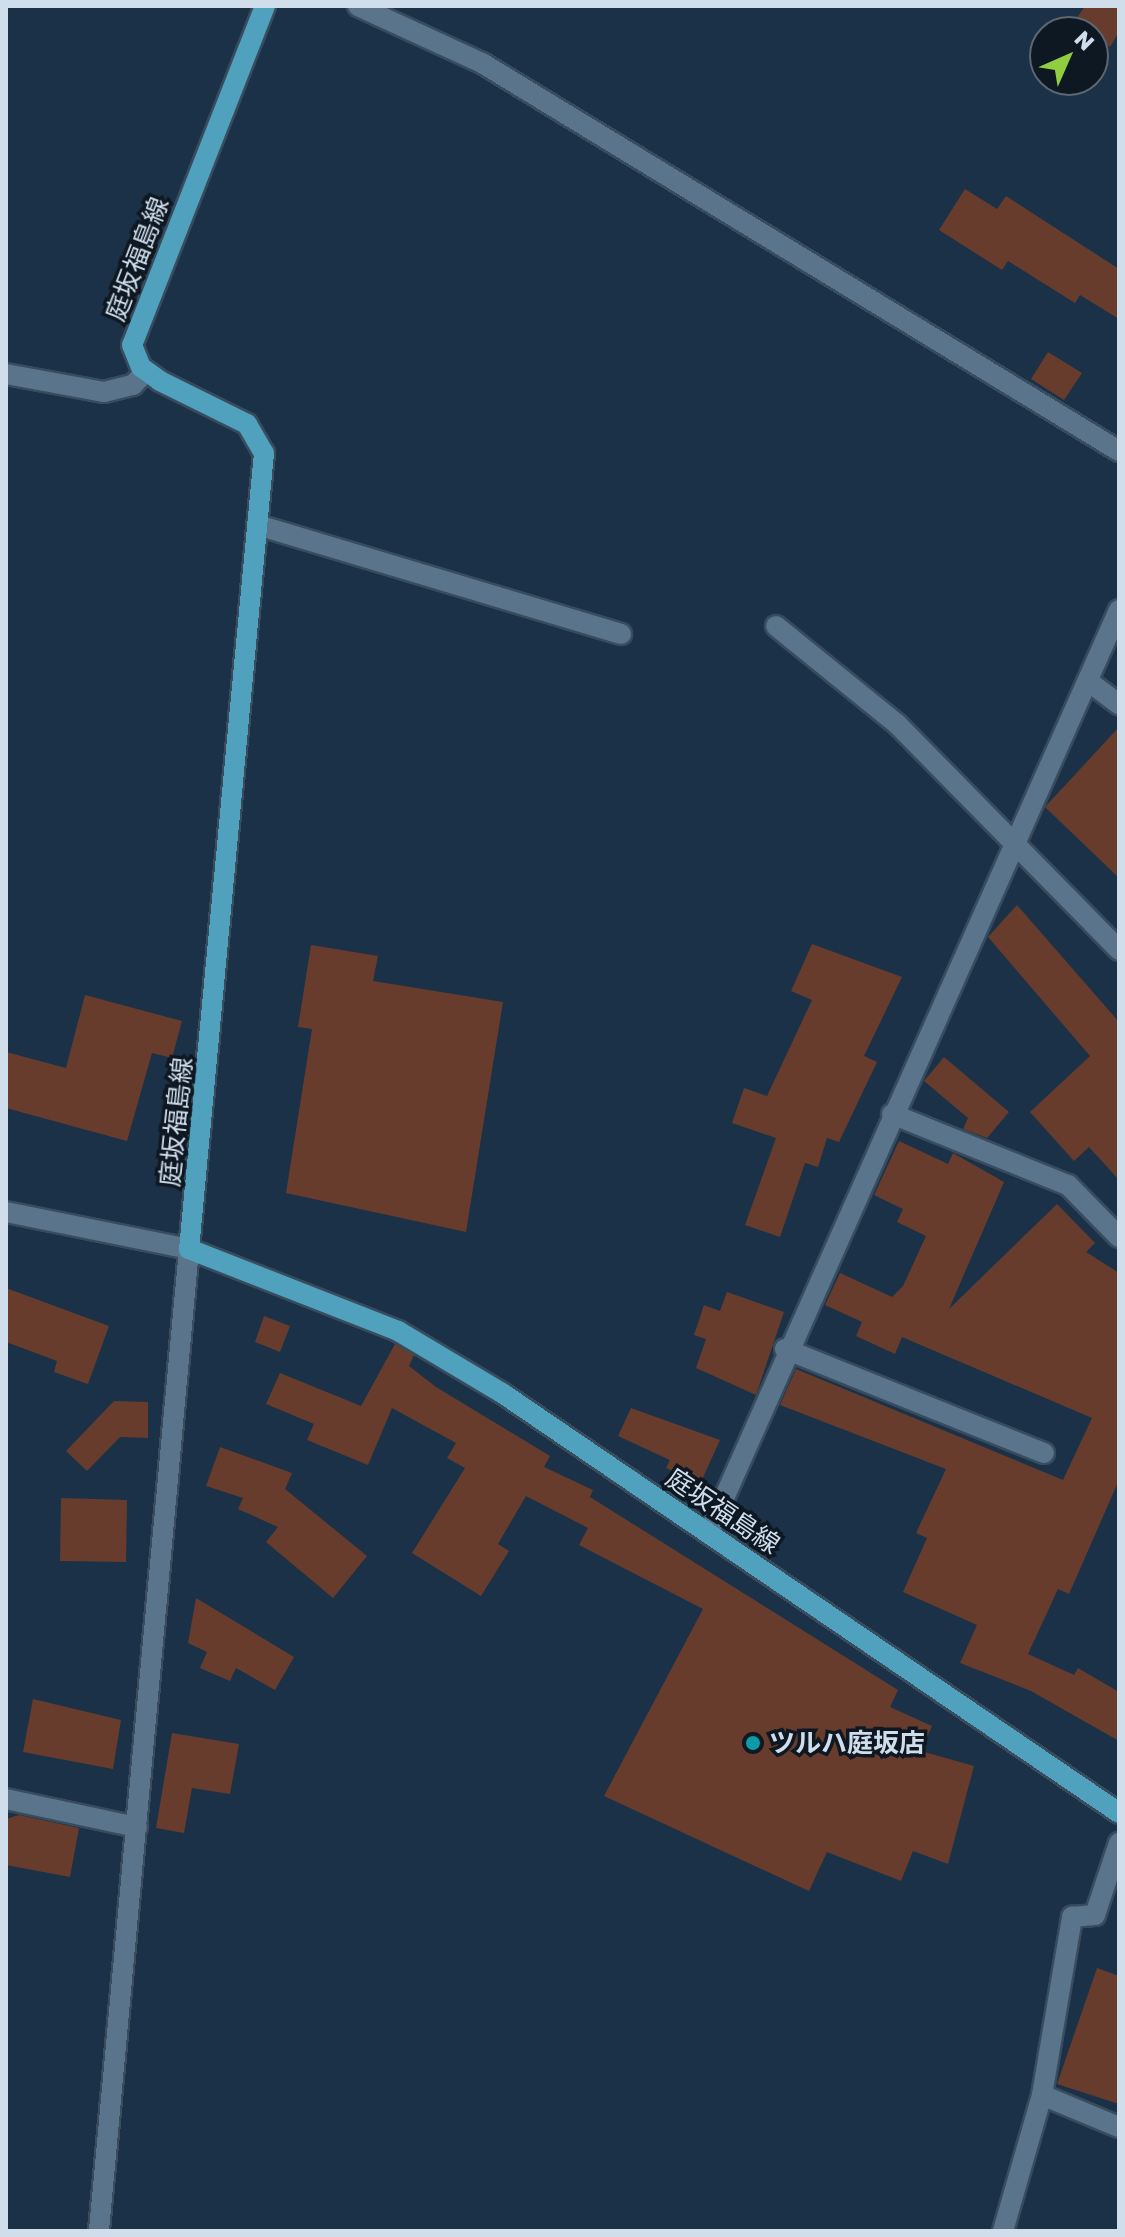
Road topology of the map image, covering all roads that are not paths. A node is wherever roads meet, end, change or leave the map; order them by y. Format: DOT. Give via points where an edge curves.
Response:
graph roads {
  1 [pos="265,6"];
  2 [pos="358,6"];
  3 [pos="146,371"];
  4 [pos="6,374"];
  5 [pos="1119,451"];
  6 [pos="261,526"];
  7 [pos="1119,610"];
  8 [pos="776,626"];
  9 [pos="621,634"];
  10 [pos="1088,681"];
  11 [pos="1119,704"];
  12 [pos="1017,838"];
  13 [pos="1119,950"];
  14 [pos="892,1114"];
  15 [pos="6,1212"];
  16 [pos="1119,1237"];
  17 [pos="189,1249"];
  18 [pos="785,1349"];
  19 [pos="1044,1453"];
  20 [pos="709,1532"];
  21 [pos="6,1799"];
  22 [pos="1119,1813"];
  23 [pos="137,1827"];
  24 [pos="1119,1843"];
  25 [pos="1042,2095"];
  26 [pos="1119,2127"];
  27 [pos="99,2231"];
  28 [pos="1003,2231"];
  1 -- 3 [label="main road, 庭坂福島線" via="137,324 134,354"];
  2 -- 5 [label="street" via="482,63"];
  3 -- 4 [label="street" via="133,385 104,392"];
  3 -- 6 [label="main road, 庭坂福島線" via="247,424 259,438"];
  6 -- 9 [label="street"];
  6 -- 17 [label="main road, 庭坂福島線"];
  7 -- 10 [label="street"];
  8 -- 12 [label="street" via="855,685"];
  10 -- 11 [label="street"];
  10 -- 12 [label="street"];
  12 -- 13 [label="street"];
  12 -- 14 [label="street"];
  14 -- 16 [label="street" via="1068,1185"];
  14 -- 18 [label="street"];
  15 -- 17 [label="street"];
  17 -- 20 [label="main road, 庭坂福島線" via="398,1331"];
  17 -- 23 [label="street"];
  18 -- 19 [label="street"];
  18 -- 20 [label="street"];
  20 -- 22 [label="main road, 庭坂福島線"];
  21 -- 23 [label="street"];
  23 -- 27 [label="street"];
  24 -- 25 [label="street" via="1095,1915 1072,1917"];
  25 -- 26 [label="street"];
  25 -- 28 [label="street"];
}
